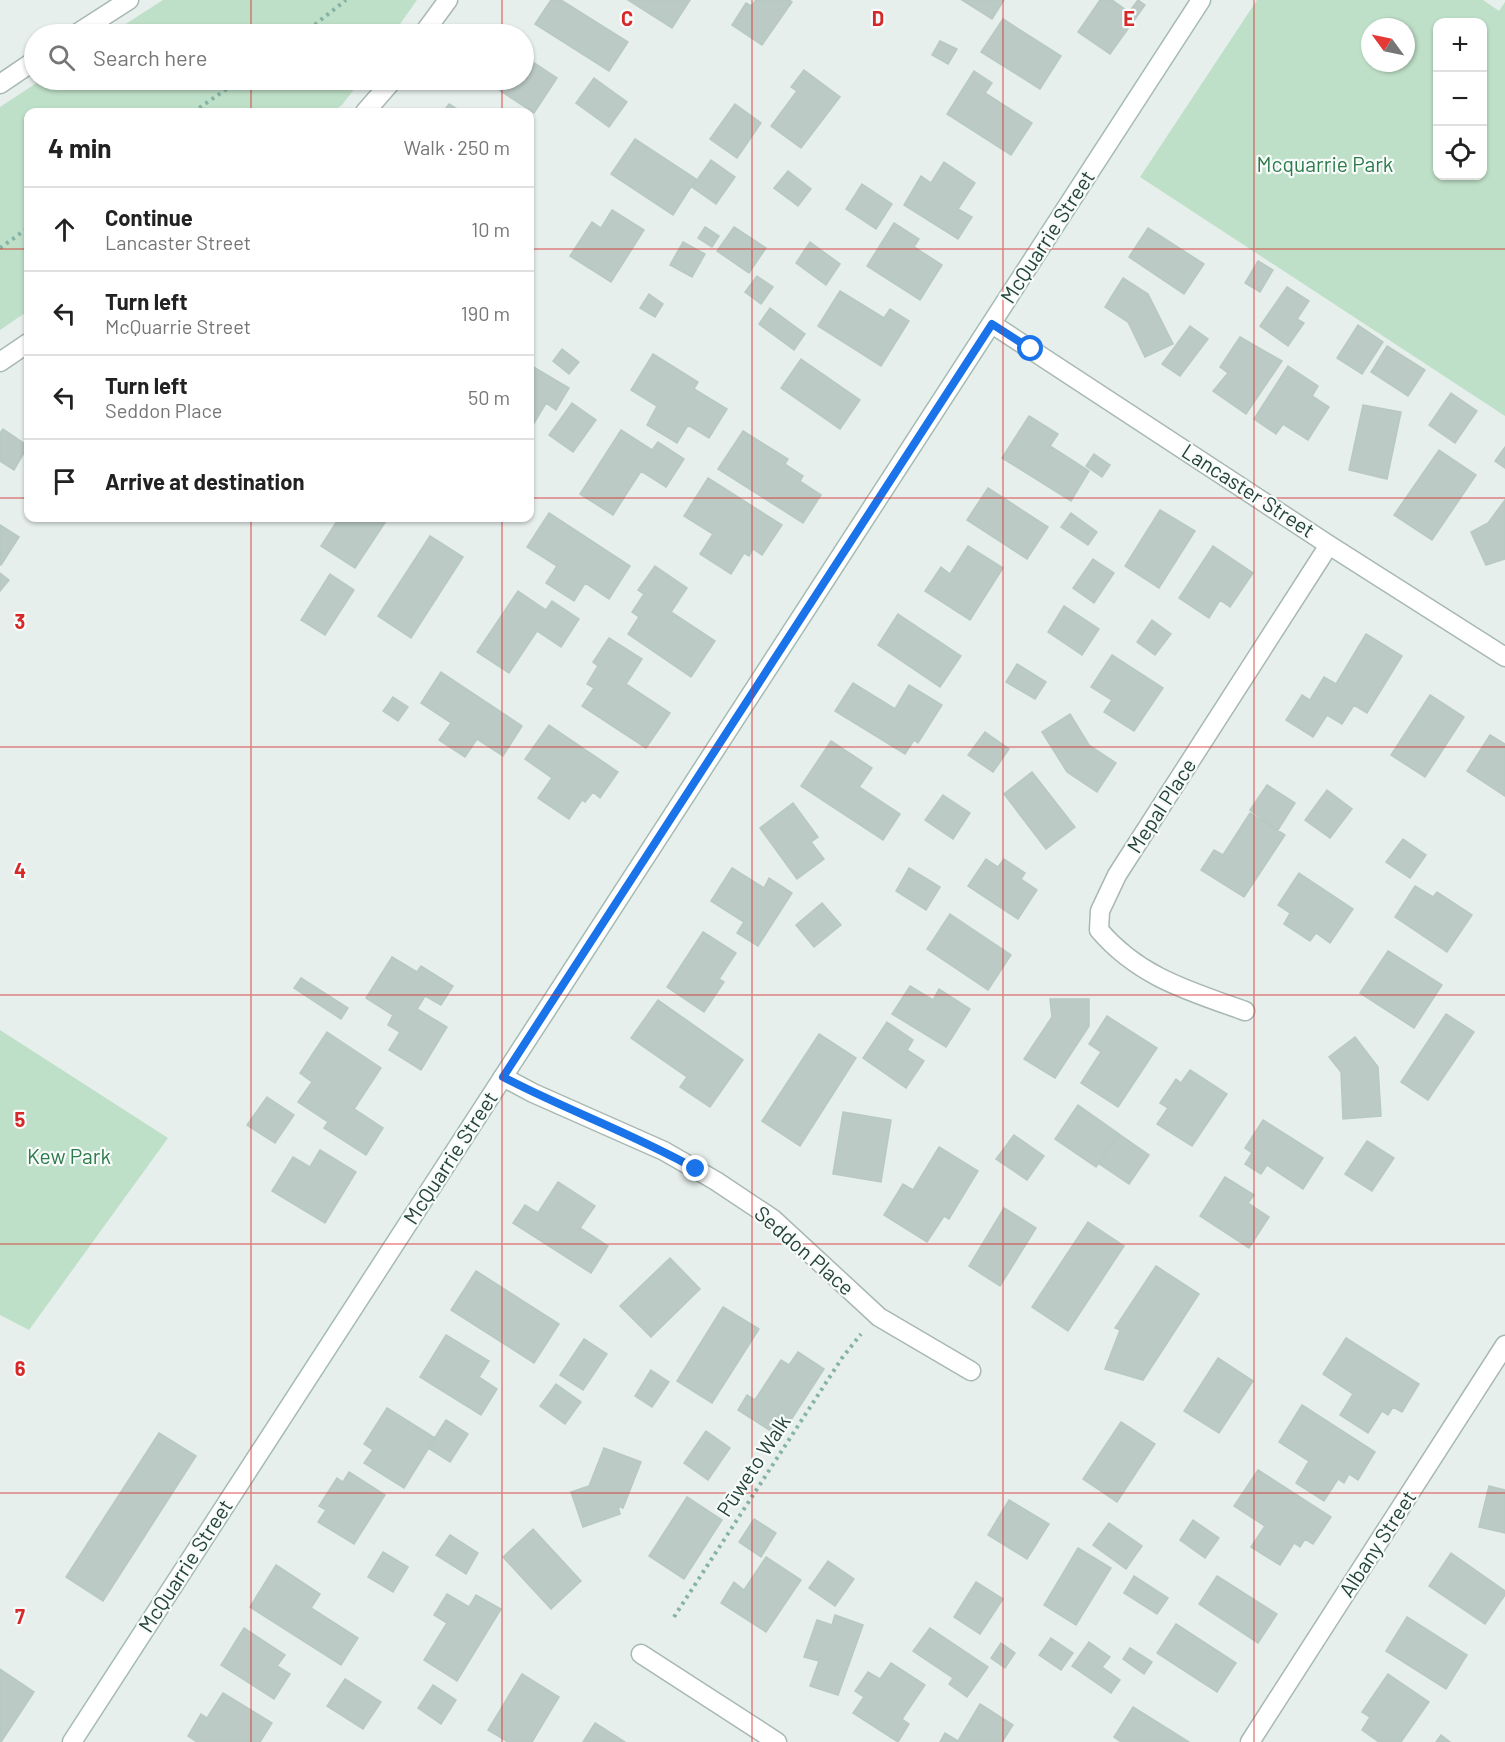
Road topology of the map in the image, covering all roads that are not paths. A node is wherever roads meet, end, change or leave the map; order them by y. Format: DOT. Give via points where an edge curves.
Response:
graph roads {
  1 [pos="129,0"];
  2 [pos="448,0"];
  3 [pos="1201,0"];
  4 [pos="92,24"];
  5 [pos="430,24"];
  6 [pos="24,68"];
  7 [pos="0,83"];
  8 [pos="384,90"];
  9 [pos="368,108"];
  10 [pos="992,324"];
  11 [pos="24,346"];
  12 [pos="0,362"];
  13 [pos="1329,544"];
  14 [pos="1505,657"];
  15 [pos="1245,1011"];
  16 [pos="503,1077"];
  17 [pos="1505,1345"];
  18 [pos="971,1371"];
  19 [pos="641,1654"];
  20 [pos="72,1742"];
  21 [pos="777,1742"];
  22 [pos="1250,1742"];
  1 -- 4 [label="street"];
  2 -- 5 [label="street"];
  3 -- 10 [label="street, McQuarrie Street"];
  6 -- 7 [label="street"];
  8 -- 9 [label="street"];
  10 -- 13 [label="street, Lancaster Street"];
  10 -- 16 [label="street, McQuarrie Street"];
  11 -- 12 [label="street"];
  13 -- 14 [label="street, Lancaster Street"];
  13 -- 15 [label="street, Mepal Place" via="1117,875 1100,911 1100,930 1115,948 1163,981"];
  16 -- 18 [label="street, Seddon Place" via="664,1151 716,1181 773,1219 879,1317"];
  16 -- 20 [label="street, McQuarrie Street"];
  17 -- 22 [label="street, Albany Street"];
  19 -- 21 [label="street"];
}
